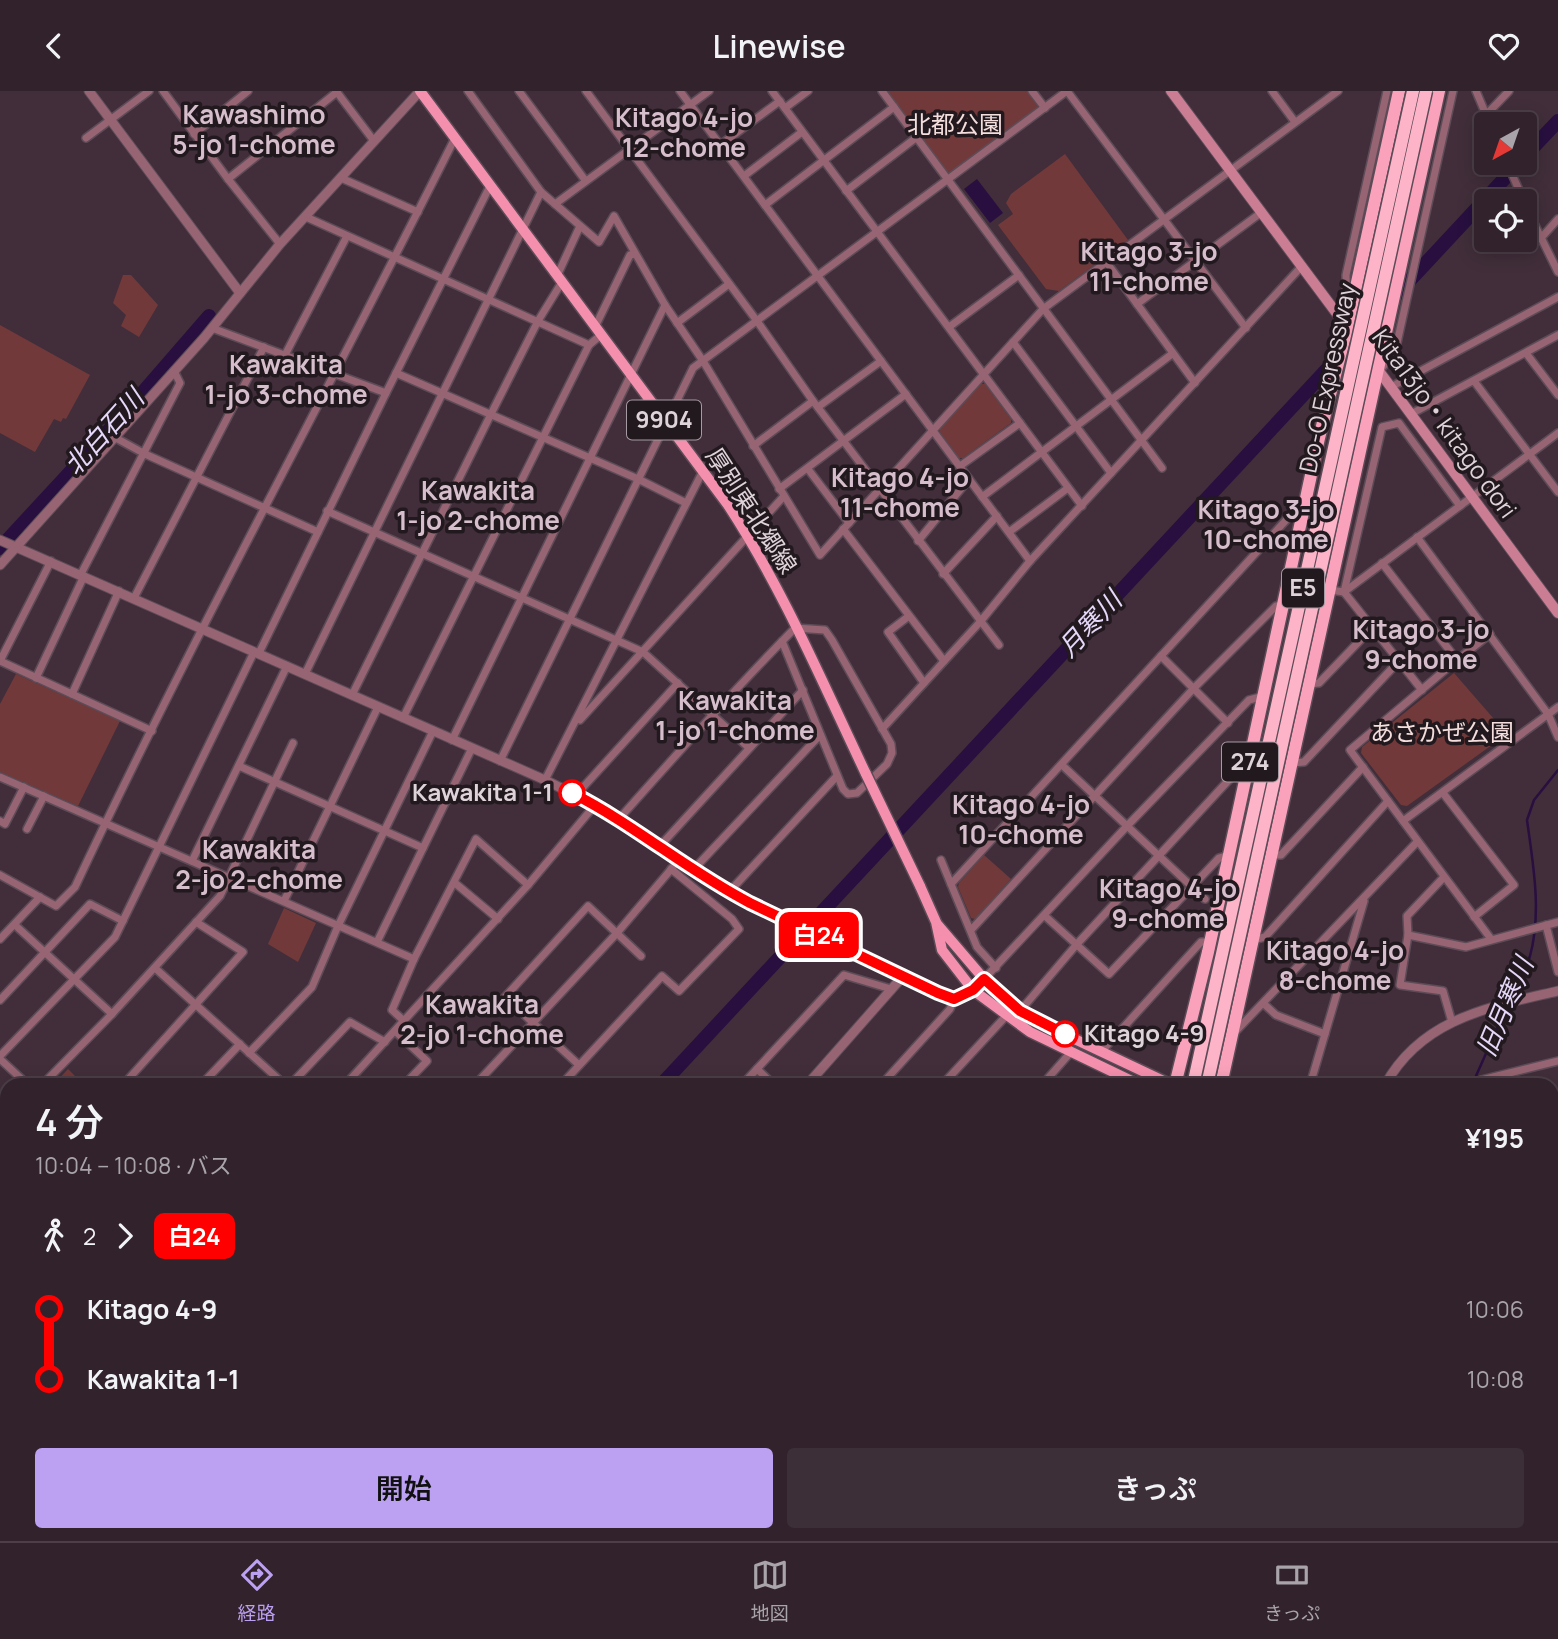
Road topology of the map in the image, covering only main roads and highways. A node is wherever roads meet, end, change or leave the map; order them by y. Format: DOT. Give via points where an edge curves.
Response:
graph roads {
  1 [pos="420,91"];
  2 [pos="1171,91"];
  3 [pos="1399,91"];
  4 [pos="1413,91"];
  5 [pos="1426,91"];
  6 [pos="1448,92"];
  7 [pos="1347,328"];
  8 [pos="1379,372"];
  9 [pos="1558,613"];
  10 [pos="936,922"];
  11 [pos="1125,1078"];
  12 [pos="1159,1078"];
  13 [pos="1176,1078"];
  14 [pos="1195,1078"];
  15 [pos="1209,1078"];
  16 [pos="1222,1078"];
  1 -- 10 [label="main road, 厚別東北郷線 / 9904, bridge" via="748,536"];
  2 -- 7 [label="main road, Kita13jo・kitago dori"];
  3 -- 7 [label="highway, 274"];
  4 -- 14 [label="highway, Do-O Expressway / E5, bridge"];
  5 -- 15 [label="highway, Do-O Expressway / E5, bridge"];
  6 -- 8 [label="highway, 274"];
  7 -- 8 [label="main road, Kita13jo・kitago dori, bridge"];
  7 -- 13 [label="highway, 274"];
  8 -- 9 [label="main road, Kita13jo・kitago dori"];
  8 -- 16 [label="highway, 274"];
  10 -- 11 [label="main road, 厚別東北郷線 / 9904" via="942,950 973,990 1030,1032"];
  10 -- 12 [label="main road, 厚別東北郷線 / 9904" via="984,979 1020,1011"];
}
